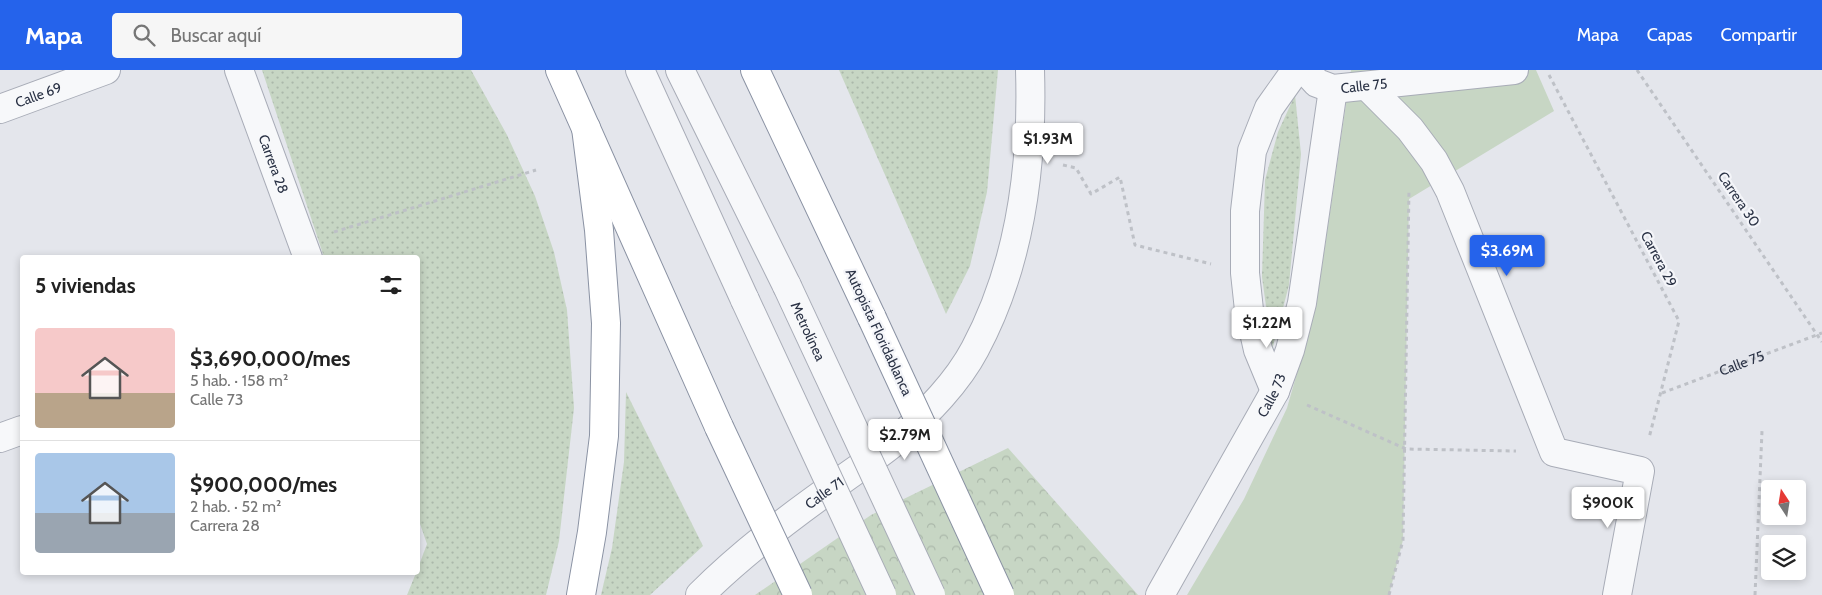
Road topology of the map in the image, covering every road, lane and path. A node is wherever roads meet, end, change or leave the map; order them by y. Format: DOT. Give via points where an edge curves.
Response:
graph roads {
  1 [pos="106,70"];
  2 [pos="239,70"];
  3 [pos="560,70"];
  4 [pos="640,70"];
  5 [pos="680,70"];
  6 [pos="755,70"];
  7 [pos="1030,70"];
  8 [pos="1296,70"];
  9 [pos="1305,70"];
  10 [pos="1514,70"];
  11 [pos="1546,70"];
  12 [pos="1637,70"];
  13 [pos="1367,86"];
  14 [pos="1333,89"];
  15 [pos="0,109"];
  16 [pos="586,128"];
  17 [pos="1028,159"];
  18 [pos="536,170"];
  19 [pos="1409,189"];
  20 [pos="305,249"];
  21 [pos="1245,273"];
  22 [pos="1820,334"];
  23 [pos="1822,342"];
  24 [pos="1275,391"];
  25 [pos="1661,393"];
  26 [pos="20,431"];
  27 [pos="1762,431"];
  28 [pos="0,438"];
  29 [pos="1406,449"];
  30 [pos="1554,452"];
  31 [pos="1640,471"];
  32 [pos="581,595"];
  33 [pos="700,595"];
  34 [pos="798,595"];
  35 [pos="882,595"];
  36 [pos="931,595"];
  37 [pos="1000,595"];
  38 [pos="1160,595"];
  39 [pos="1389,595"];
  40 [pos="1617,595"];
  41 [pos="1755,595"];
  1 -- 15 [label="street, Calle 69"];
  2 -- 20 [label="street, Carrera 28"];
  3 -- 16 [label="highway"];
  4 -- 35 [label="street, bridge"];
  5 -- 36 [label="street, Metrolínea, bridge" via="787,286"];
  6 -- 37 [label="highway, Autopista Floridablanca, bridge"];
  7 -- 17 [label="street, Calle 71"];
  8 -- 21 [label="street" via="1269,108 1252,151 1245,211"];
  9 -- 14 [label="street" via="1317,82"];
  10 -- 13 [label="street, Calle 75"];
  11 -- 25 [label="path, Carrera 29" via="1679,321"];
  12 -- 22 [label="path, Carrera 30"];
  13 -- 14 [label="street, Calle 75"];
  13 -- 30 [label="street" via="1410,129 1450,191"];
  14 -- 24 [label="street, Calle 73" via="1302,303"];
  16 -- 32 [label="highway" via="599,230 606,323 604,436"];
  16 -- 34 [label="highway, bridge"];
  17 -- 21 [label="path" via="1076,168 1092,194 1120,177 1135,246"];
  17 -- 33 [label="street, Calle 71" via="1025,192 1011,255 994,311 974,351 944,395 898,439 758,544"];
  18 -- 20 [label="path"];
  19 -- 29 [label="path"];
  21 -- 24 [label="street" via="1258,350"];
  22 -- 23 [label="path, Carrera 30"];
  22 -- 25 [label="path, Calle 75"];
  24 -- 29 [label="path"];
  24 -- 38 [label="street, Calle 73"];
  25 -- 31 [label="path, Carrera 29"];
  26 -- 28 [label="street"];
  27 -- 41 [label="path"];
  29 -- 30 [label="path"];
  29 -- 39 [label="path" via="1404,540"];
  30 -- 31 [label="street"];
  31 -- 40 [label="street"];
}
